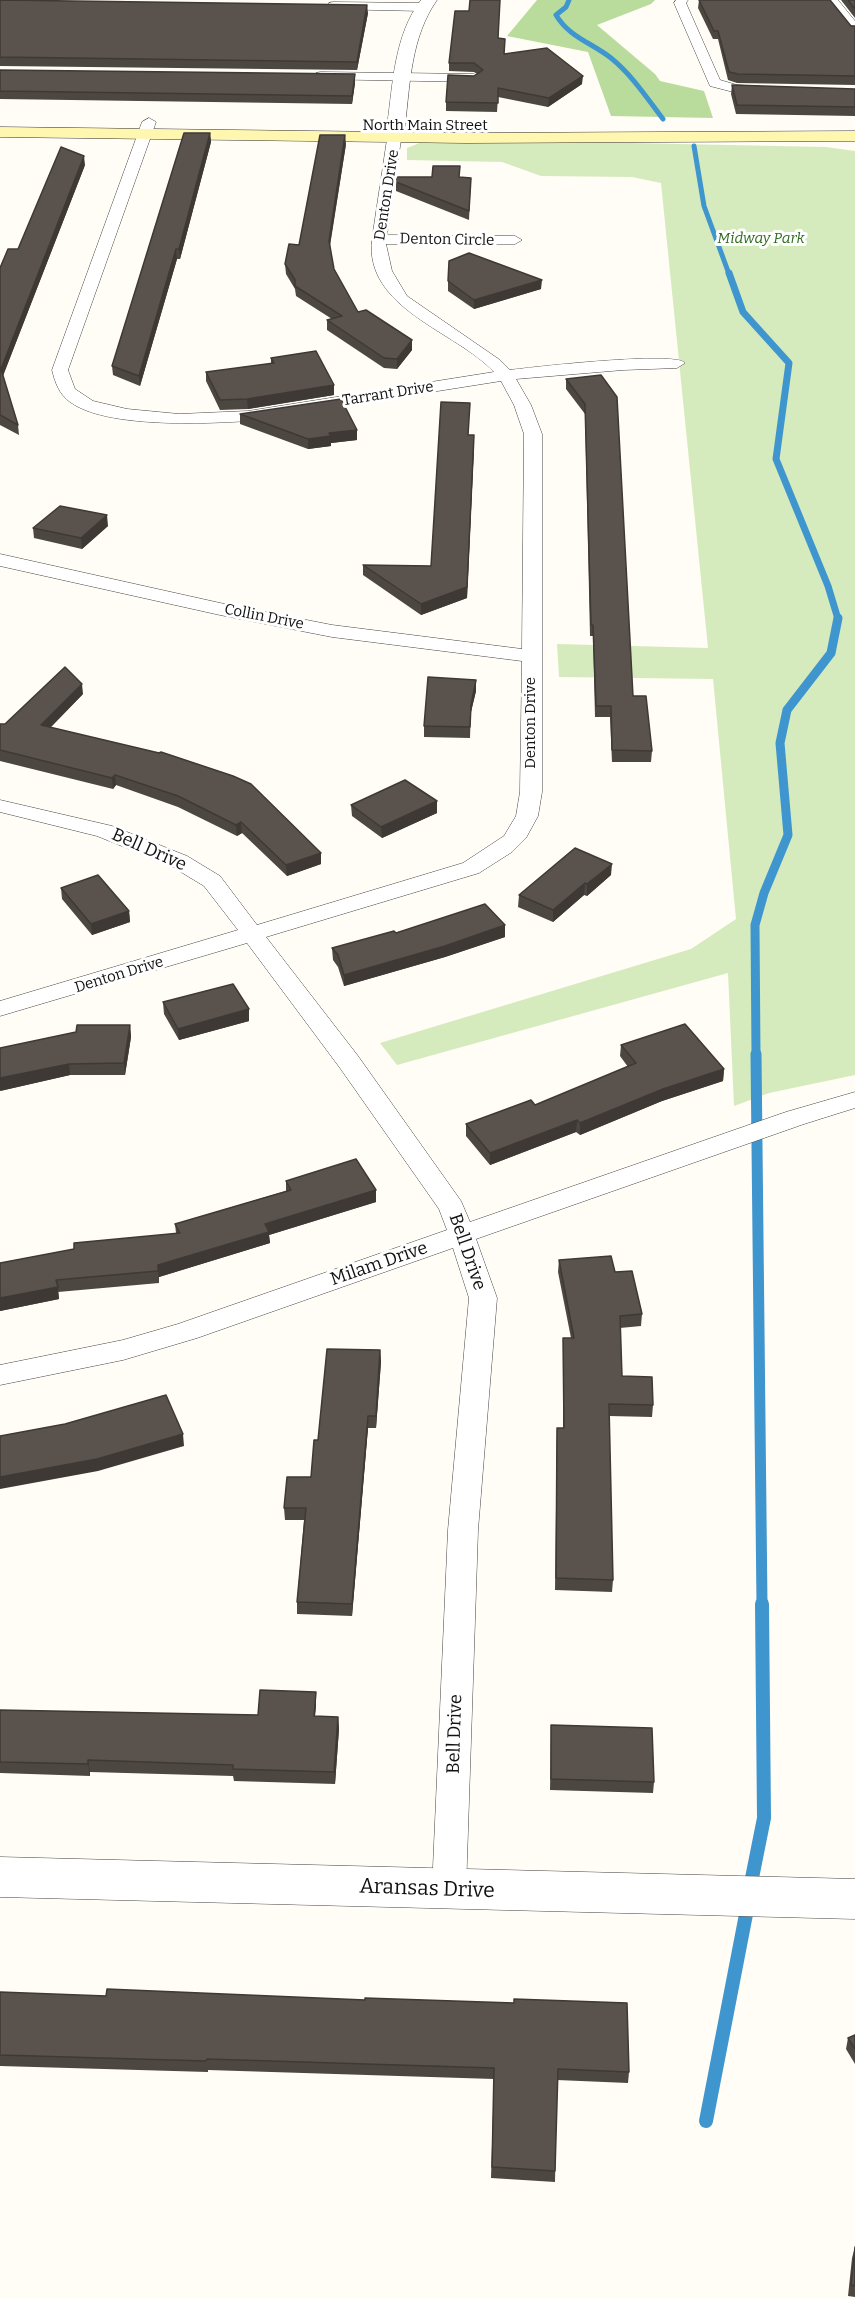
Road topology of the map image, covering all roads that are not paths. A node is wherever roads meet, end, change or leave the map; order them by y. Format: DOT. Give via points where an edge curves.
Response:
graph roads {
  1 [pos="682,0"];
  2 [pos="832,0"];
  3 [pos="426,3"];
  4 [pos="317,6"];
  5 [pos="855,29"];
  6 [pos="308,76"];
  7 [pos="403,78"];
  8 [pos="474,78"];
  9 [pos="783,90"];
  10 [pos="0,120"];
  11 [pos="146,128"];
  12 [pos="396,131"];
  13 [pos="0,132"];
  14 [pos="852,136"];
  15 [pos="379,239"];
  16 [pos="515,240"];
  17 [pos="677,363"];
  18 [pos="506,375"];
  19 [pos="0,560"];
  20 [pos="531,656"];
  21 [pos="0,806"];
  22 [pos="252,935"];
  23 [pos="0,1009"];
  24 [pos="855,1100"];
  25 [pos="462,1234"];
  26 [pos="0,1375"];
  27 [pos="0,1877"];
  28 [pos="448,1890"];
  29 [pos="855,1899"];
  1 -- 9 [label="street" via="715,83 737,89"];
  2 -- 5 [label="street"];
  3 -- 4 [label="street"];
  3 -- 7 [label="street" via="414,26"];
  6 -- 7 [label="street"];
  7 -- 8 [label="street"];
  7 -- 12 [label="street"];
  10 -- 11 [label="main road, North Main Street"];
  11 -- 12 [label="main road, North Main Street"];
  11 -- 13 [label="main road, North Main Street"];
  11 -- 18 [label="street, Tarrant Drive" via="60,370 65,387 76,399 126,414 195,420 248,416"];
  12 -- 14 [label="main road, North Main Street" via="466,138 662,131"];
  12 -- 15 [label="street, Denton Drive"];
  15 -- 16 [label="street, Denton Circle"];
  15 -- 18 [label="street, Denton Drive" via="384,271 401,299"];
  17 -- 18 [label="street, Tarrant Drive" via="614,364"];
  18 -- 20 [label="street, Denton Drive" via="526,411 533,434"];
  19 -- 20 [label="street, Collin Drive" via="332,631"];
  20 -- 22 [label="street, Denton Drive" via="531,792 527,818 514,838 498,853 471,868"];
  21 -- 22 [label="street, Bell Drive" via="104,831 179,861 212,881"];
  22 -- 23 [label="street, Denton Drive"];
  22 -- 25 [label="street, Bell Drive" via="452,1207"];
  24 -- 25 [label="street, Milam Drive"];
  25 -- 26 [label="street, Milam Drive" via="176,1334 123,1350"];
  25 -- 28 [label="street, Bell Drive" via="483,1298 463,1530"];
  27 -- 28 [label="street, Aransas Drive"];
  28 -- 29 [label="street, Aransas Drive"];
}
